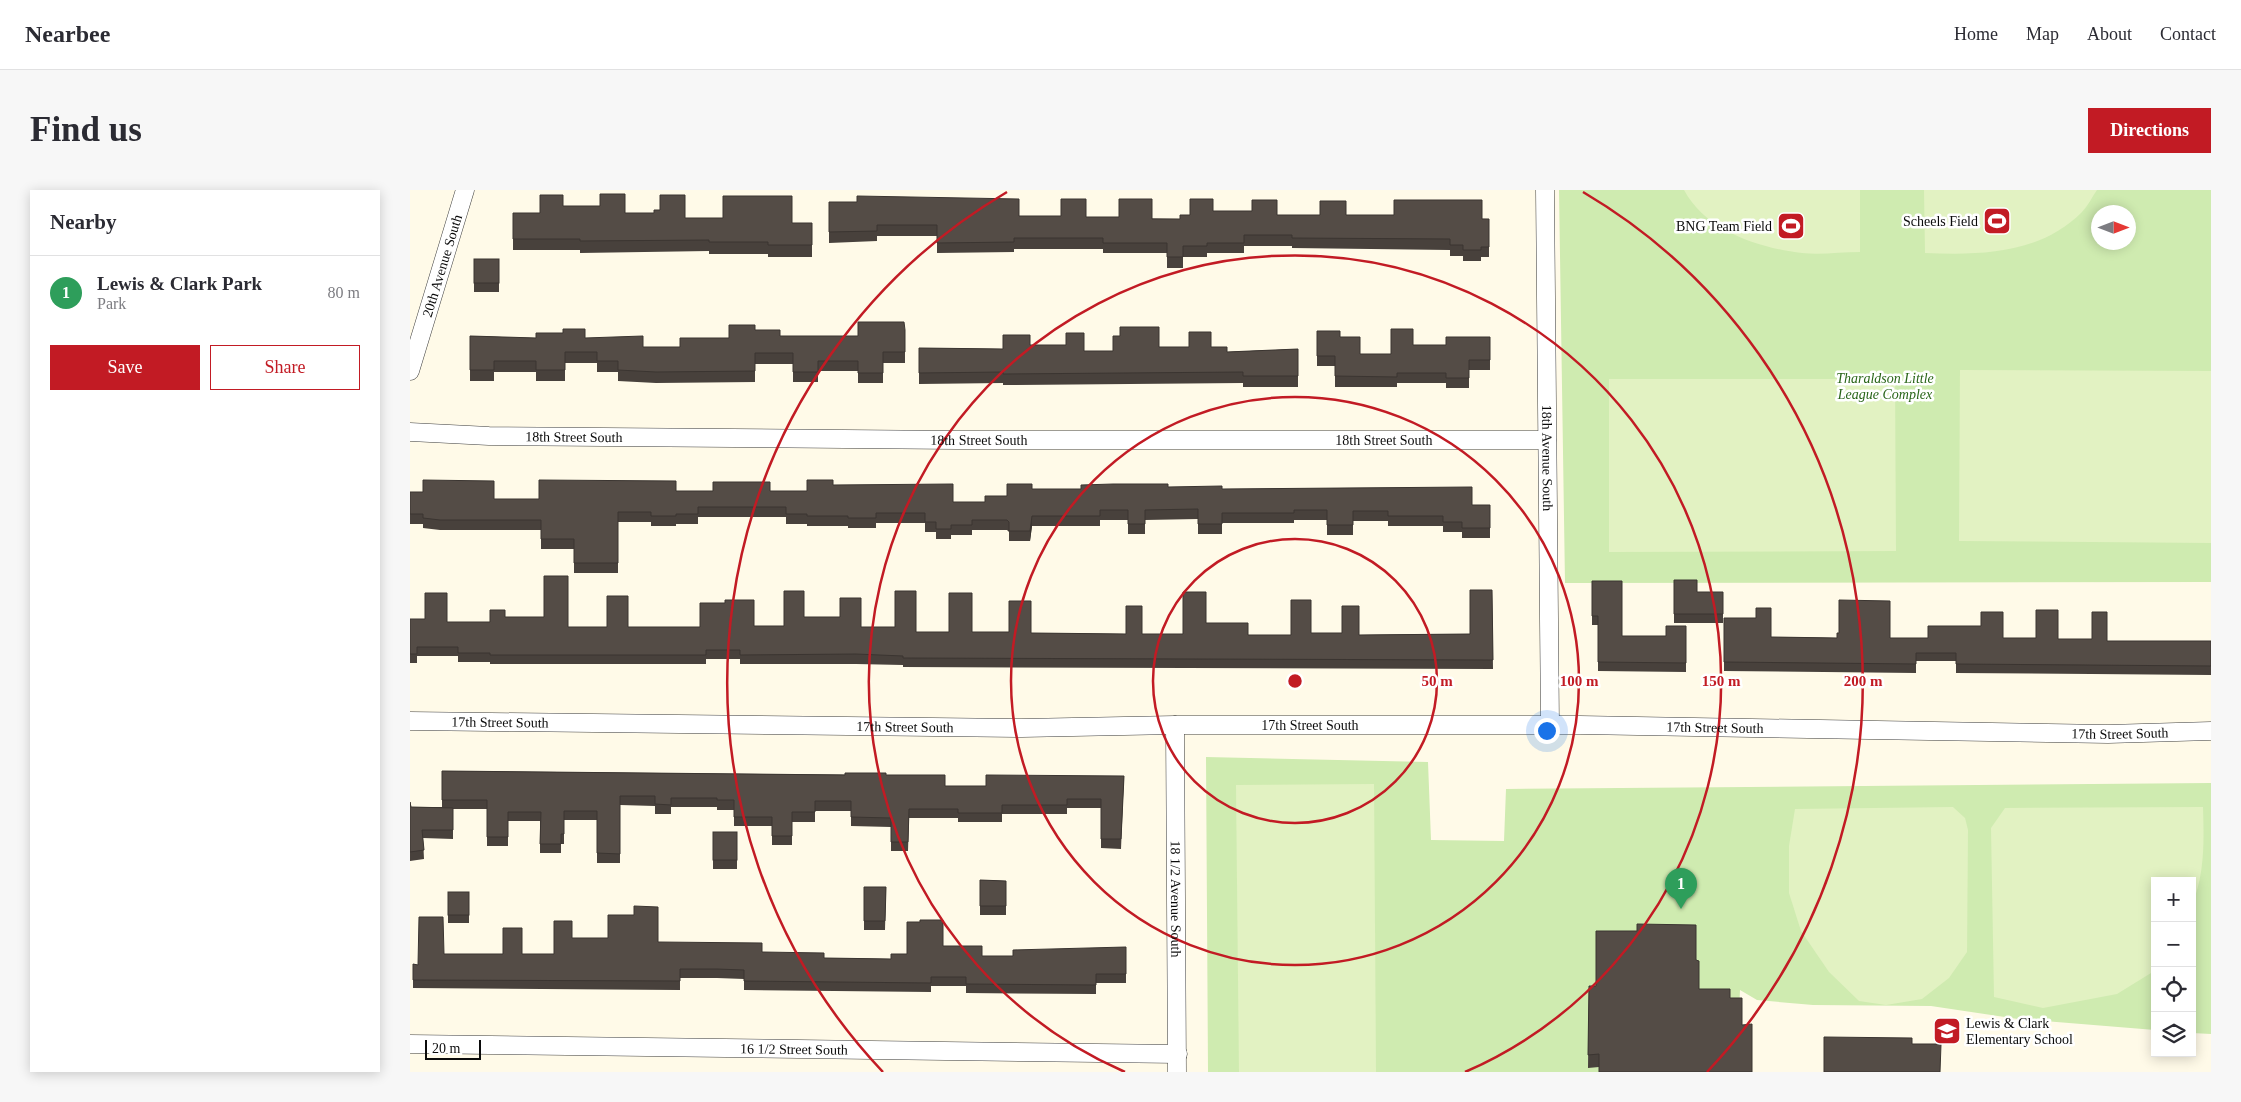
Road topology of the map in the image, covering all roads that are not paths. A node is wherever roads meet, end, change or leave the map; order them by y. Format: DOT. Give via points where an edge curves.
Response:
graph roads {
  1 [pos="465,190"];
  2 [pos="1545,190"];
  3 [pos="410,370"];
  4 [pos="410,432"];
  5 [pos="1547,440"];
  6 [pos="410,721"];
  7 [pos="1175,725"];
  8 [pos="1550,726"];
  9 [pos="2211,731"];
  10 [pos="410,1044"];
  11 [pos="1178,1054"];
  12 [pos="1177,1072"];
  1 -- 3 [label="street, 20th Avenue South"];
  2 -- 5 [label="street, 18th Avenue South"];
  4 -- 5 [label="street, 18th Street South" via="489,436 936,440"];
  5 -- 8 [label="street, 18th Avenue South"];
  6 -- 7 [label="street, 17th Street South" via="1012,728"];
  7 -- 8 [label="street, 17th Street South"];
  7 -- 11 [label="street, 18 1/2 Avenue South"];
  8 -- 9 [label="street, 17th Street South" via="2108,734"];
  10 -- 11 [label="street, 16 1/2 Street South"];
  11 -- 12 [label="street, 18 1/2 Avenue South"];
}
